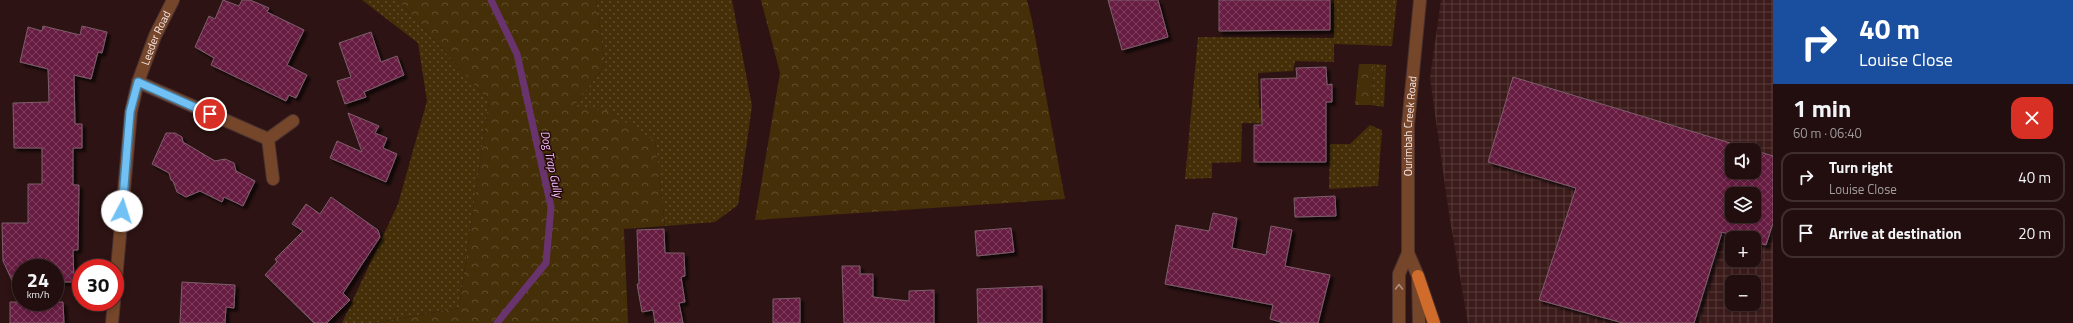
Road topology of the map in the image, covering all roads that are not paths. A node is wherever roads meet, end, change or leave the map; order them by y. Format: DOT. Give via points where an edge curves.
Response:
graph roads {
  1 [pos="173,0"];
  2 [pos="1420,0"];
  3 [pos="138,82"];
  4 [pos="293,121"];
  5 [pos="268,139"];
  6 [pos="273,179"];
  7 [pos="1408,253"];
  8 [pos="118,259"];
  9 [pos="1418,276"];
  10 [pos="113,311"];
  11 [pos="112,323"];
  12 [pos="1399,323"];
  13 [pos="1419,323"];
  14 [pos="1434,323"];
  1 -- 3 [label="street, Leeder Road" via="155,36"];
  2 -- 7 [label="street, Ourimbah Creek Road" via="1408,125"];
  3 -- 5 [label="street"];
  3 -- 8 [label="street, Leeder Road" via="130,112"];
  4 -- 5 [label="street"];
  5 -- 6 [label="street"];
  7 -- 9 [label="street, Ourimbah Creek Road"];
  12 -- 7 [label="street, Ourimbah Creek Road, one-way" via="1399,274"];
  9 -- 13 [label="street, Ourimbah Creek Road"];
  9 -- 14 [label="main road"];
  10 -- 11 [label="street"];
}
